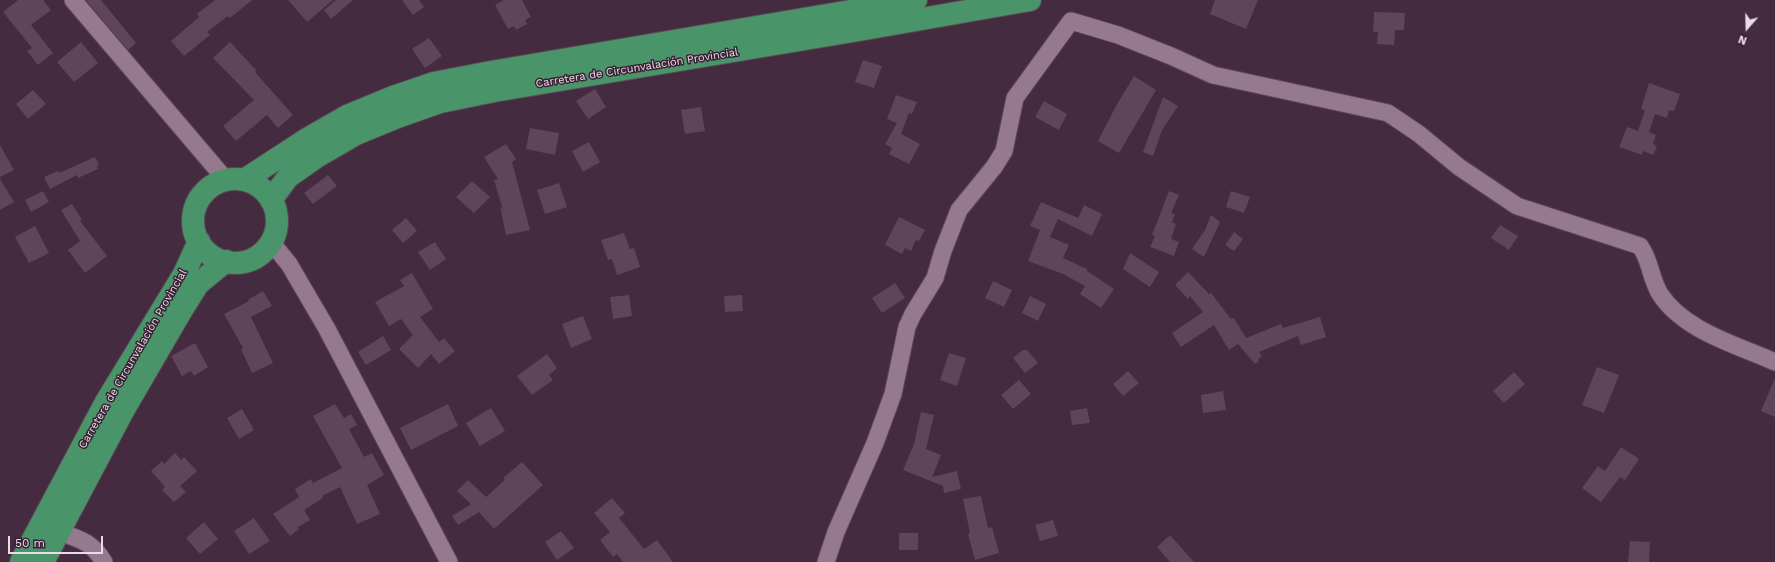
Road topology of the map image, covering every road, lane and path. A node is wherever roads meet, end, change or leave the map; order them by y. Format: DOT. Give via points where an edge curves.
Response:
graph roads {
  1 [pos="73,0"];
  2 [pos="916,0"];
  3 [pos="1030,0"];
  4 [pos="235,180"];
  5 [pos="271,200"];
  6 [pos="199,241"];
  7 [pos="271,242"];
  8 [pos="226,261"];
  9 [pos="1775,362"];
  10 [pos="59,532"];
  11 [pos="21,562"];
  12 [pos="43,562"];
  13 [pos="104,562"];
  14 [pos="449,562"];
  15 [pos="826,562"];
  1 -- 4 [label="street"];
  2 -- 4 [label="highway, Carretera de Circunvalación Provincial" via="434,83 347,116"];
  3 -- 5 [label="highway, Carretera de Circunvalación Provincial" via="440,102 356,134 318,156 288,177"];
  4 -- 5 [label="highway" via="260,187"];
  4 -- 6 [label="highway" via="210,186 197,203 193,224"];
  5 -- 7 [label="highway" via="277,216"];
  6 -- 8 [label="highway" via="210,254"];
  6 -- 11 [label="highway, Carretera de Circunvalación Provincial" via="184,274 106,402"];
  7 -- 8 [label="highway" via="252,259"];
  7 -- 14 [label="street" via="289,264 320,316"];
  8 -- 10 [label="highway, Carretera de Circunvalación Provincial" via="198,284 123,411"];
  9 -- 15 [label="street" via="1697,328 1673,309 1660,294 1652,278 1647,256 1640,246 1517,206 1459,167 1419,134 1388,113 1213,75 1118,35 1071,21 1015,98 1004,151 959,210 935,278 907,327 893,394"];
  10 -- 12 [label="highway, Carretera de Circunvalación Provincial"];
  10 -- 13 [label="street" via="90,544"];
}
